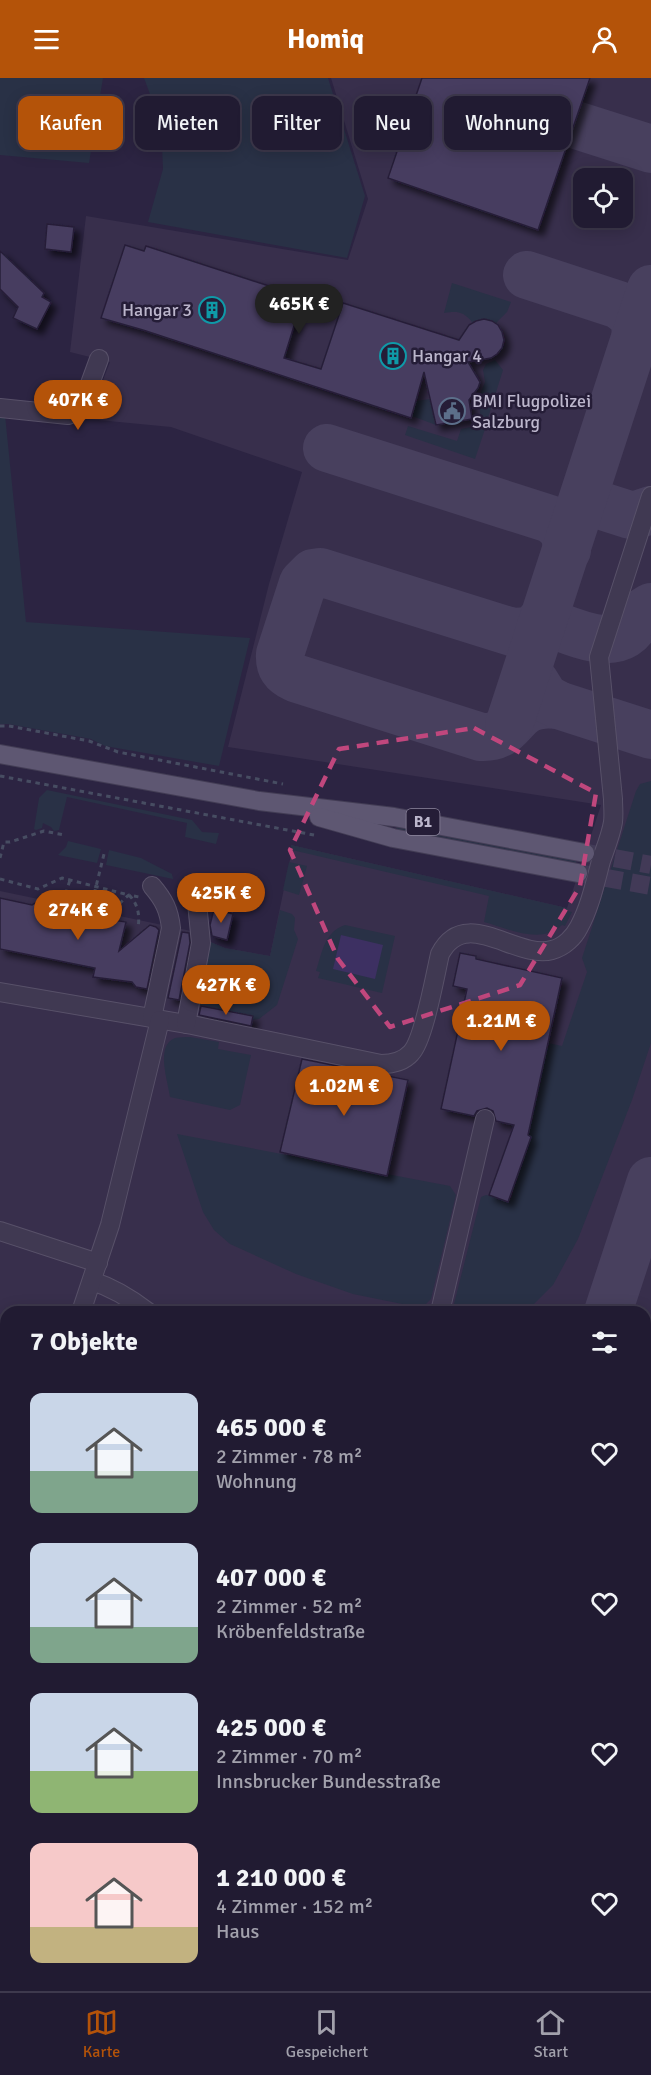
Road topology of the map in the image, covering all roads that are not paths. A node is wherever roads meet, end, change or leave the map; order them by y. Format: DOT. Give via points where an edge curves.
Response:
graph roads {
  1 [pos="99,359"];
  2 [pos="0,408"];
  3 [pos="651,496"];
  4 [pos="0,754"];
  5 [pos="259,801"];
  6 [pos="510,838"];
  7 [pos="585,853"];
  8 [pos="506,859"];
  9 [pos="578,873"];
  10 [pos="152,886"];
  11 [pos="187,893"];
  12 [pos="0,992"];
  13 [pos="156,1019"];
  14 [pos="186,1024"];
  15 [pos="485,1119"];
  16 [pos="0,1231"];
  17 [pos="98,1263"];
  18 [pos="92,1281"];
  19 [pos="83,1306"];
  20 [pos="141,1306"];
  21 [pos="441,1306"];
  1 -- 2 [label="street" via="80,411 68,415"];
  3 -- 14 [label="street" via="599,657 613,821 586,912 568,942 551,950 534,950 474,933 451,938 440,954 413,1052 393,1064"];
  4 -- 5 [label="main road, B1"];
  5 -- 6 [label="main road, B1" via="394,817"];
  5 -- 8 [label="main road, B1" via="393,838"];
  6 -- 7 [label="main road, B1"];
  6 -- 8 [label="street"];
  8 -- 9 [label="main road, B1"];
  10 -- 13 [label="street" via="165,901 171,928"];
  11 -- 14 [label="street" via="197,903 201,943"];
  12 -- 13 [label="street"];
  13 -- 14 [label="street"];
  13 -- 17 [label="street" via="110,1226"];
  15 -- 21 [label="street"];
  16 -- 17 [label="street"];
  17 -- 18 [label="street"];
  18 -- 19 [label="street"];
  18 -- 20 [label="street" via="113,1288"];
}
